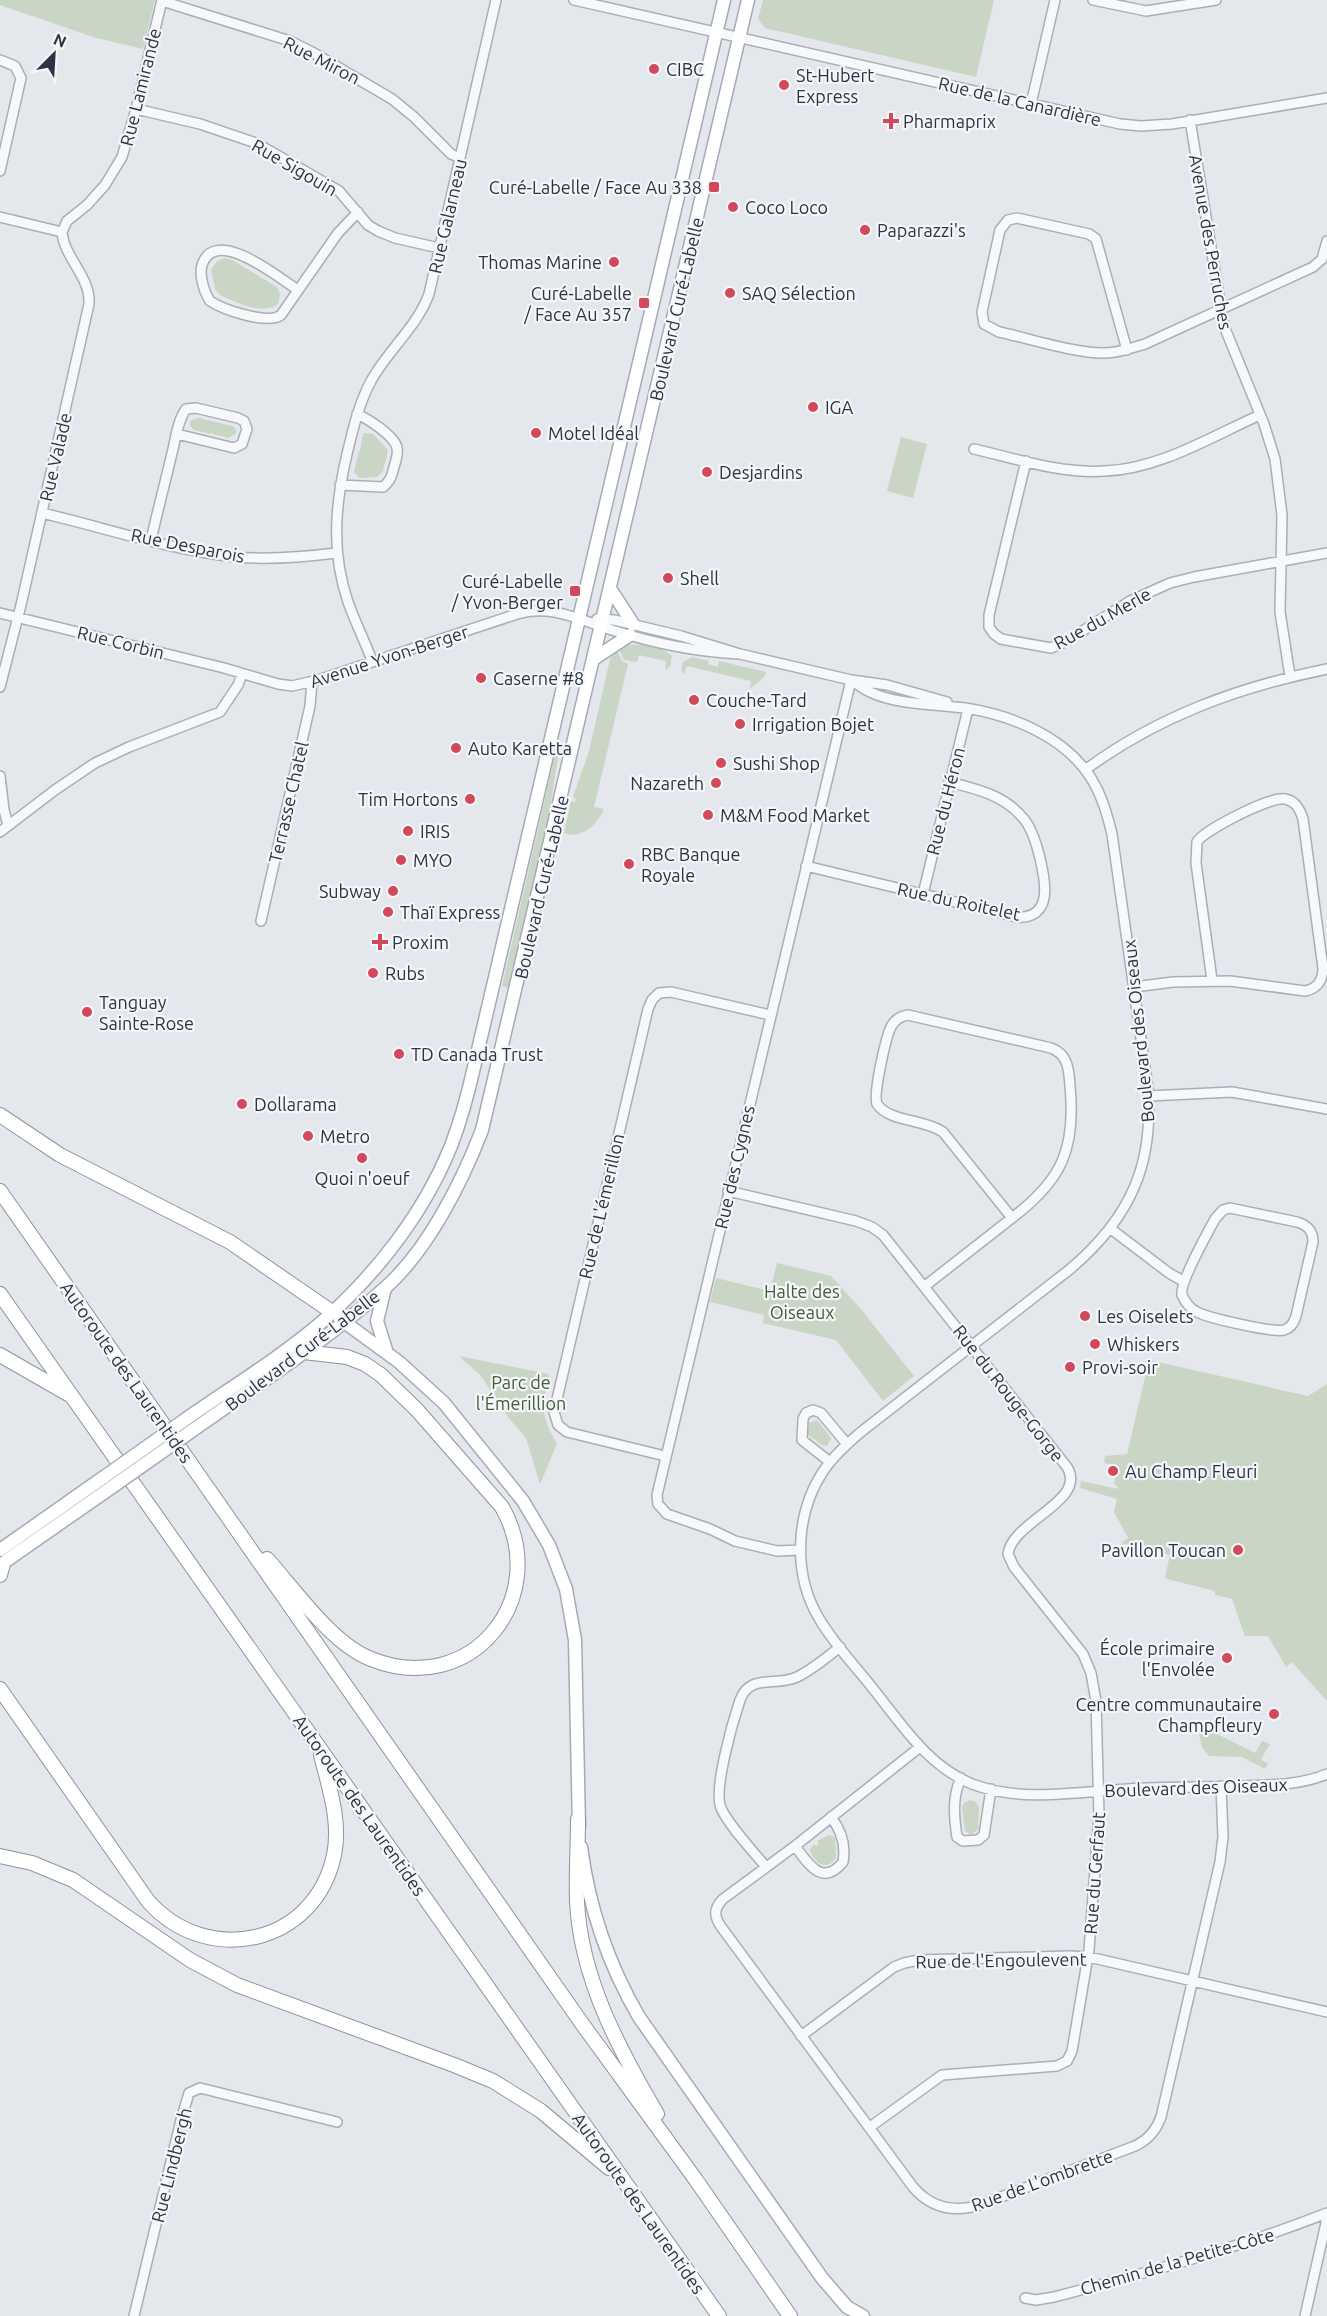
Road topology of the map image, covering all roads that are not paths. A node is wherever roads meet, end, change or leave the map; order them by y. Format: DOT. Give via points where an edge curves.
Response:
graph roads {
  1 [pos="162,0"];
  2 [pos="496,0"];
  3 [pos="574,0"];
  4 [pos="724,0"];
  5 [pos="748,0"];
  6 [pos="1055,0"];
  7 [pos="1093,0"];
  8 [pos="1216,0"];
  9 [pos="716,32"];
  10 [pos="740,37"];
  11 [pos="0,60"];
  12 [pos="1327,98"];
  13 [pos="1031,104"];
  14 [pos="136,109"];
  15 [pos="1190,120"];
  16 [pos="460,158"];
  17 [pos="0,171"];
  18 [pos="358,212"];
  19 [pos="0,217"];
  20 [pos="62,231"];
  21 [pos="1327,241"];
  22 [pos="439,248"];
  23 [pos="298,290"];
  24 [pos="1221,309"];
  25 [pos="1127,350"];
  26 [pos="357,414"];
  27 [pos="1260,415"];
  28 [pos="177,434"];
  29 [pos="974,449"];
  30 [pos="1026,461"];
  31 [pos="340,485"];
  32 [pos="42,513"];
  33 [pos="151,540"];
  34 [pos="1327,553"];
  35 [pos="336,554"];
  36 [pos="1281,562"];
  37 [pos="611,590"];
  38 [pos="0,613"];
  39 [pos="18,617"];
  40 [pos="579,618"];
  41 [pos="602,623"];
  42 [pos="631,630"];
  43 [pos="594,658"];
  44 [pos="372,661"];
  45 [pos="1327,669"];
  46 [pos="242,674"];
  47 [pos="1290,676"];
  48 [pos="850,680"];
  49 [pos="312,682"];
  50 [pos="0,687"];
  51 [pos="968,709"];
  52 [pos="1085,770"];
  53 [pos="0,776"];
  54 [pos="949,782"];
  55 [pos="8,825"];
  56 [pos="0,832"];
  57 [pos="806,866"];
  58 [pos="923,894"];
  59 [pos="261,921"];
  60 [pos="1212,980"];
  61 [pos="1134,987"];
  62 [pos="771,1015"];
  63 [pos="1148,1096"];
  64 [pos="1327,1109"];
  65 [pos="0,1115"];
  66 [pos="0,1191"];
  67 [pos="728,1191"];
  68 [pos="1012,1218"];
  69 [pos="1111,1229"];
  70 [pos="1183,1281"];
  71 [pos="925,1286"];
  72 [pos="385,1288"];
  73 [pos="0,1294"];
  74 [pos="332,1312"];
  75 [pos="344,1322"];
  76 [pos="971,1346"];
  77 [pos="304,1352"];
  78 [pos="387,1353"];
  79 [pos="0,1355"];
  80 [pos="72,1396"];
  81 [pos="190,1425"];
  82 [pos="847,1444"];
  83 [pos="665,1455"];
  84 [pos="830,1462"];
  85 [pos="227,1514"];
  86 [pos="801,1550"];
  87 [pos="1,1564"];
  88 [pos="840,1647"];
  89 [pos="0,1689"];
  90 [pos="320,1747"];
  91 [pos="920,1747"];
  92 [pos="1327,1774"];
  93 [pos="961,1778"];
  94 [pos="1221,1786"];
  95 [pos="991,1789"];
  96 [pos="1098,1791"];
  97 [pos="831,1817"];
  98 [pos="578,1819"];
  99 [pos="795,1846"];
  100 [pos="0,1856"];
  101 [pos="766,1867"];
  102 [pos="1089,1957"];
  103 [pos="1192,1981"];
  104 [pos="1327,2012"];
  105 [pos="801,2036"];
  106 [pos="337,2122"];
  107 [pos="870,2127"];
  108 [pos="696,2180"];
  109 [pos="624,2181"];
  110 [pos="1326,2214"];
  111 [pos="1025,2298"];
  112 [pos="134,2316"];
  113 [pos="719,2316"];
  114 [pos="790,2316"];
  115 [pos="863,2316"];
  116 [pos="1305,2316"];
  1 -- 14 [label="street, Rue Lamirande"];
  1 -- 16 [label="street, Rue Miron" via="297,44 392,99"];
  2 -- 16 [label="street, Rue Galarneau"];
  3 -- 9 [label="street, Rue de la Canardière"];
  4 -- 9 [label="main road, Boulevard Curé-Labelle"];
  5 -- 10 [label="main road, Boulevard Curé-Labelle"];
  6 -- 13 [label="street"];
  7 -- 8 [label="street" via="1142,11"];
  9 -- 10 [label="street, Rue de la Canardière"];
  9 -- 40 [label="main road, Boulevard Curé-Labelle"];
  10 -- 13 [label="street, Rue de la Canardière"];
  10 -- 37 [label="main road, Boulevard Curé-Labelle"];
  11 -- 17 [label="street" via="15,66 21,81"];
  12 -- 15 [label="street, Rue de la Canardière"];
  13 -- 15 [label="street, Rue de la Canardière" via="1134,126"];
  14 -- 18 [label="street, Rue Sigouin" via="205,126 263,147 339,191"];
  14 -- 20 [label="street, Rue Lamirande" via="115,171 92,200 65,222"];
  15 -- 24 [label="street, Avenue des Perruches"];
  16 -- 22 [label="street, Rue Galarneau"];
  18 -- 22 [label="street, Rue Sigouin" via="368,225 383,233"];
  18 -- 23 [label="street" via="338,233"];
  19 -- 20 [label="street"];
  20 -- 32 [label="street, Rue Valade" via="90,300"];
  21 -- 24 [label="street" via="1317,264"];
  22 -- 26 [label="street, Rue Galarneau" via="423,307 381,364"];
  23 -- 23 [label="street" via="278,317 262,319 210,301 201,267 210,254 230,250"];
  24 -- 25 [label="street"];
  24 -- 27 [label="street, Avenue des Perruches" via="1228,338"];
  25 -- 25 [label="street" via="1096,239 1089,234 1017,218 1005,222 982,312 986,326 1089,352"];
  26 -- 31 [label="street, Rue Galarneau"];
  26 -- 31 [label="street" via="395,442 398,451 388,483 383,487"];
  27 -- 30 [label="street" via="1159,459 1123,469 1082,471"];
  27 -- 36 [label="street, Avenue des Perruches" via="1280,488"];
  28 -- 28 [label="street" via="237,448 247,429 238,418 191,407 183,413"];
  28 -- 33 [label="street"];
  29 -- 30 [label="street"];
  30 -- 36 [label="street, Rue du Merle" via="988,615 991,631 1001,639 1039,648 1054,647 1130,601 1170,583"];
  31 -- 35 [label="street, Rue Galarneau"];
  32 -- 33 [label="street, Rue Desparois"];
  32 -- 39 [label="street, Rue Valade"];
  33 -- 35 [label="street, Rue Desparois" via="236,557"];
  34 -- 36 [label="street, Rue du Merle"];
  35 -- 44 [label="street, Rue Galarneau" via="347,598"];
  36 -- 47 [label="street, Avenue des Perruches" via="1281,621"];
  37 -- 41 [label="main road, Boulevard Curé-Labelle"];
  37 -- 42 [label="main road"];
  38 -- 39 [label="street, Rue Corbin"];
  39 -- 46 [label="street, Rue Corbin"];
  39 -- 50 [label="street, Rue Valade"];
  40 -- 41 [label="street, Boulevard des Oiseaux"];
  40 -- 44 [label="street, Avenue Yvon-Berger" via="548,611 522,612"];
  40 -- 74 [label="main road, Boulevard Curé-Labelle" via="455,1136 438,1175 401,1234"];
  41 -- 42 [label="street, Boulevard des Oiseaux"];
  41 -- 43 [label="main road, Boulevard Curé-Labelle"];
  42 -- 43 [label="main road"];
  42 -- 48 [label="street, Boulevard des Oiseaux" via="696,651 740,654"];
  43 -- 72 [label="main road, Boulevard Curé-Labelle" via="483,1130 444,1210 416,1252"];
  44 -- 49 [label="street, Avenue Yvon-Berger"];
  45 -- 47 [label="street"];
  46 -- 49 [label="street, Avenue Yvon-Berger" via="287,686"];
  46 -- 55 [label="street" via="220,712 102,760"];
  47 -- 52 [label="street" via="1197,707"];
  48 -- 51 [label="street, Boulevard des Oiseaux" via="871,693"];
  48 -- 57 [label="street, Rue des Cygnes"];
  49 -- 59 [label="street, Terrasse Chatel" via="310,706"];
  51 -- 52 [label="street, Boulevard des Oiseaux" via="1038,731"];
  51 -- 54 [label="street, Rue du Héron"];
  52 -- 61 [label="street, Boulevard des Oiseaux" via="1103,802 1110,827"];
  53 -- 55 [label="street"];
  54 -- 58 [label="street, Rue du Héron"];
  54 -- 58 [label="street, Rue du Roitelet" via="993,794 1023,817 1036,844 1043,903 1034,914 1021,917"];
  55 -- 56 [label="street"];
  57 -- 58 [label="street, Rue du Roitelet"];
  57 -- 62 [label="street, Rue des Cygnes"];
  60 -- 60 [label="street" via="1305,991 1322,978 1303,819 1299,808 1287,800 1278,799 1257,808 1205,833 1197,842 1196,863"];
  60 -- 61 [label="street"];
  61 -- 63 [label="street, Boulevard des Oiseaux"];
  62 -- 67 [label="street, Rue des Cygnes"];
  62 -- 83 [label="street, Rue de L'émerillon" via="668,991 654,997 648,1009 556,1400 555,1419 567,1432"];
  63 -- 64 [label="street" via="1232,1092"];
  63 -- 69 [label="street, Boulevard des Oiseaux" via="1148,1134 1142,1165 1130,1197"];
  65 -- 74 [label="highway" via="76,1163 214,1232"];
  66 -- 85 [label="highway, Autoroute des Laurentides"];
  67 -- 71 [label="street, Rue du Rouge-Gorge" via="868,1225 890,1241"];
  67 -- 83 [label="street, Rue des Cygnes"];
  68 -- 68 [label="street" via="1052,1181 1068,1147 1073,1108 1066,1059 1051,1048 914,1015 899,1018 890,1030 876,1090 877,1104 886,1113 929,1124 945,1134"];
  68 -- 71 [label="street"];
  69 -- 70 [label="street"];
  69 -- 76 [label="street, Boulevard des Oiseaux" via="1076,1264"];
  70 -- 70 [label="street" via="1182,1295 1197,1312 1268,1330 1287,1329 1296,1316 1312,1234 1297,1222 1239,1208 1227,1209 1215,1219"];
  71 -- 76 [label="street, Rue du Rouge-Gorge"];
  72 -- 75 [label="main road, Boulevard Curé-Labelle"];
  72 -- 78 [label="main road" via="377,1321"];
  73 -- 80 [label="highway, Autoroute des Laurentides"];
  74 -- 75 [label="main road"];
  74 -- 81 [label="main road, Boulevard Curé-Labelle"];
  75 -- 77 [label="main road, Boulevard Curé-Labelle"];
  75 -- 78 [label="main road"];
  76 -- 82 [label="street, Boulevard des Oiseaux"];
  76 -- 96 [label="street, Rue du Rouge-Gorge" via="1070,1473 1064,1497 1017,1534 1008,1554 1076,1644 1090,1669 1096,1701"];
  77 -- 81 [label="main road, Boulevard Curé-Labelle"];
  77 -- 85 [label="highway" via="347,1357 381,1375 496,1500 511,1526 518,1557 517,1580 506,1612 483,1644 457,1660 423,1669 382,1663 341,1642"];
  78 -- 98 [label="main road" via="444,1403 475,1439 530,1511 554,1557 569,1601 575,1640"];
  79 -- 80 [label="highway"];
  80 -- 90 [label="highway, Autoroute des Laurentides"];
  81 -- 87 [label="main road, Boulevard Curé-Labelle, bridge"];
  82 -- 84 [label="street, Boulevard des Oiseaux"];
  82 -- 84 [label="street" via="821,1413 806,1413 802,1440"];
  83 -- 86 [label="street, Rue des Cygnes" via="657,1494 664,1512 740,1543 777,1551"];
  84 -- 86 [label="street, Boulevard des Oiseaux" via="806,1508"];
  85 -- 108 [label="highway, Autoroute des Laurentides"];
  86 -- 88 [label="street, Boulevard des Oiseaux" via="805,1581 815,1610"];
  88 -- 91 [label="street, Boulevard des Oiseaux"];
  88 -- 101 [label="street" via="795,1678 753,1684 745,1689 740,1700 719,1785 719,1803"];
  89 -- 90 [label="highway" via="148,1901 176,1925 216,1939 239,1940 277,1930 298,1916 319,1891 330,1870 336,1838"];
  90 -- 109 [label="highway, Autoroute des Laurentides"];
  91 -- 93 [label="street, Boulevard des Oiseaux"];
  91 -- 97 [label="street, Rue de L'ombrette"];
  92 -- 94 [label="street, Boulevard des Oiseaux" via="1287,1785"];
  93 -- 95 [label="street, Boulevard des Oiseaux"];
  93 -- 95 [label="street" via="954,1810 957,1837 963,1841 978,1840 984,1835"];
  94 -- 96 [label="street, Boulevard des Oiseaux"];
  94 -- 103 [label="street, Rue de L'ombrette" via="1220,1862"];
  95 -- 96 [label="street, Boulevard des Oiseaux" via="1030,1793"];
  96 -- 102 [label="street, Rue du Gerfaut"];
  97 -- 99 [label="street, Rue de L'ombrette"];
  97 -- 99 [label="street" via="840,1830 844,1852 843,1862 836,1870 816,1871"];
  98 -- 108 [label="highway" via="577,1902 593,1983 627,2062"];
  98 -- 115 [label="main road" via="595,1916 632,2004 822,2278 840,2301"];
  99 -- 101 [label="street, Rue de L'ombrette"];
  100 -- 109 [label="highway" via="32,1863 73,1880 178,1953 227,1981 494,2081 541,2111"];
  101 -- 105 [label="street, Rue de L'ombrette" via="720,1902 716,1917"];
  102 -- 103 [label="street, Rue de l'Engoulevent"];
  102 -- 105 [label="street, Rue de l'Engoulevent" via="909,1961 886,1972"];
  102 -- 107 [label="street, Rue du Gerfaut" via="1073,2047 1063,2064 942,2075"];
  103 -- 104 [label="street, Rue de l'Engoulevent"];
  103 -- 107 [label="street, Rue de L'ombrette" via="1160,2121 1150,2137 1139,2144 980,2205 956,2209 935,2205 922,2196"];
  105 -- 107 [label="street, Rue de L'ombrette"];
  106 -- 112 [label="street, Rue Lindbergh" via="200,2088 189,2093"];
  108 -- 114 [label="highway"];
  109 -- 113 [label="highway, Autoroute des Laurentides"];
  110 -- 111 [label="street, Chemin de la Petite-Côte" via="1183,2262 1053,2297"];
  110 -- 116 [label="street"];
}
